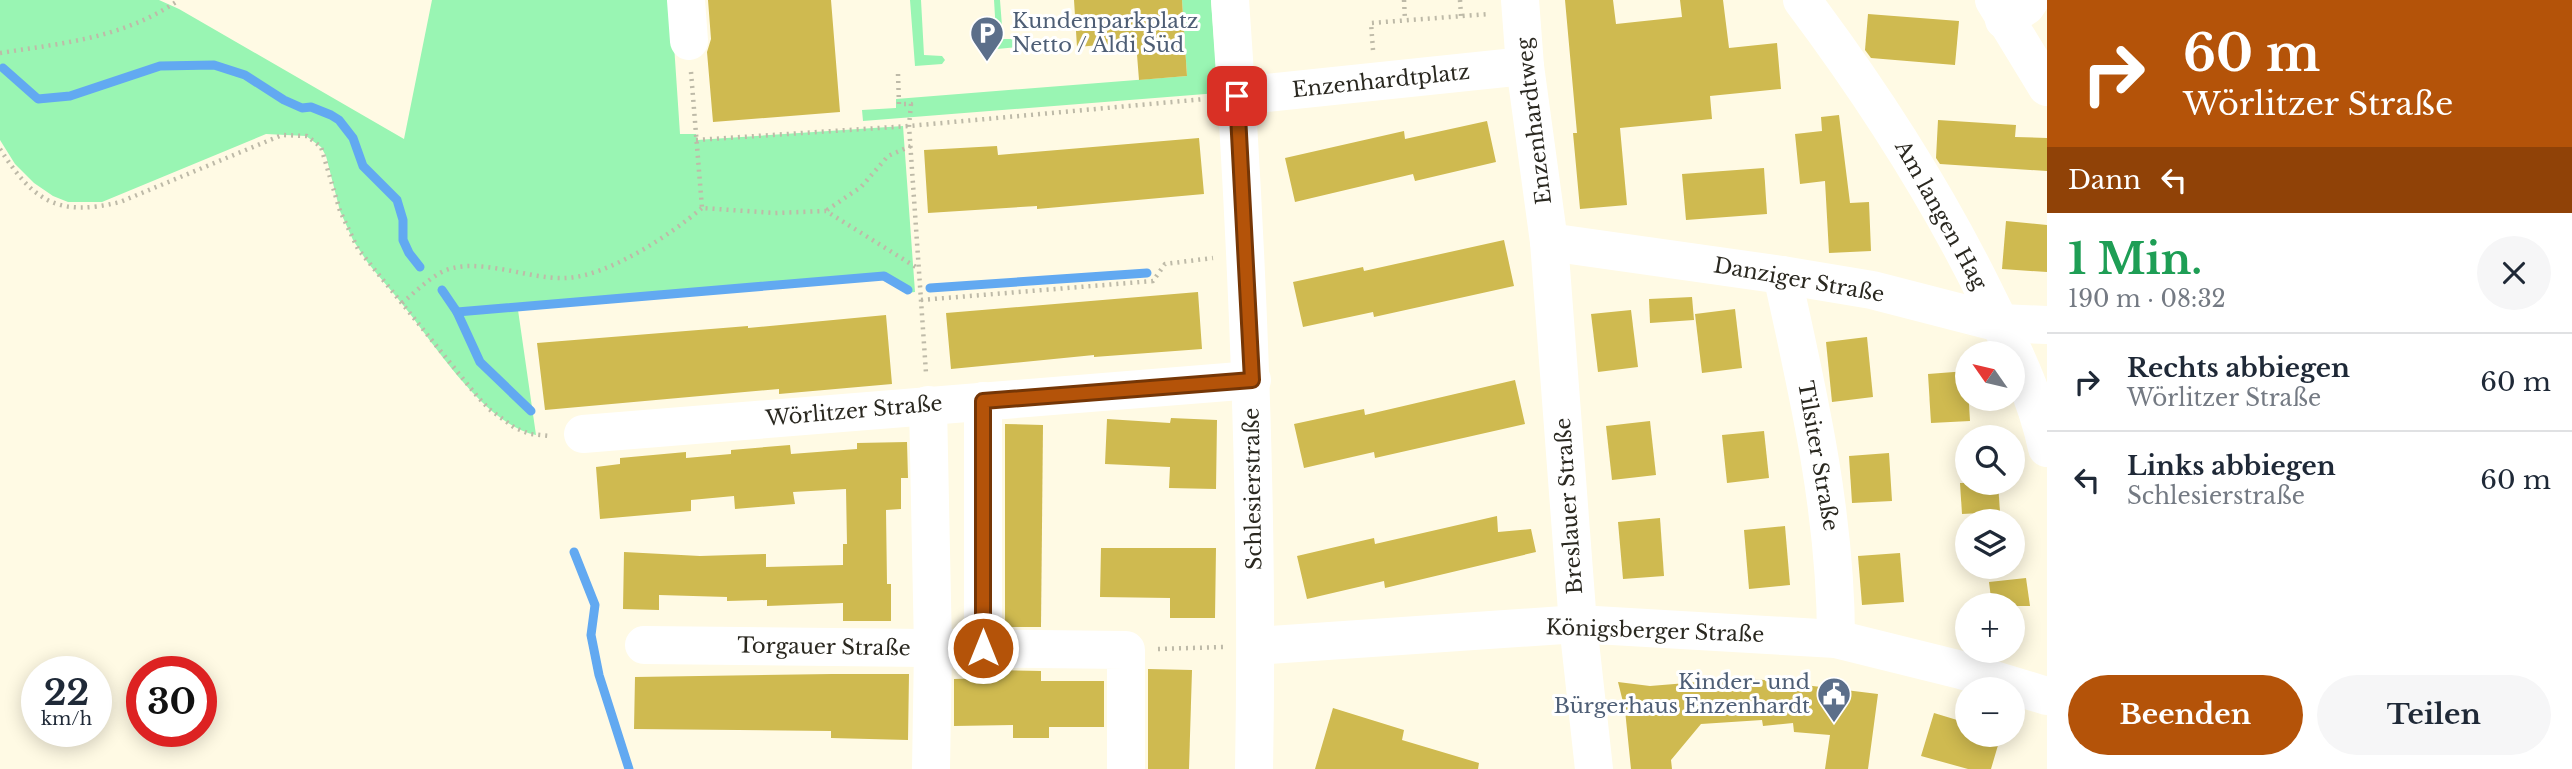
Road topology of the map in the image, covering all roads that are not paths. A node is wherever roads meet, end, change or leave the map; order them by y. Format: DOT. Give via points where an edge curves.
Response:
graph roads {
  1 [pos="686,0"];
  2 [pos="1230,0"];
  3 [pos="1802,0"];
  4 [pos="1520,5"];
  5 [pos="2009,7"];
  6 [pos="689,41"];
  7 [pos="1525,66"];
  8 [pos="2047,87"];
  9 [pos="1237,96"];
  10 [pos="1549,242"];
  11 [pos="1782,275"];
  12 [pos="2000,323"];
  13 [pos="2047,326"];
  14 [pos="1252,380"];
  15 [pos="983,401"];
  16 [pos="928,405"];
  17 [pos="2045,427"];
  18 [pos="583,434"];
  19 [pos="931,527"];
  20 [pos="983,527"];
  21 [pos="1578,624"];
  22 [pos="1836,639"];
  23 [pos="644,645"];
  24 [pos="1256,646"];
  25 [pos="933,648"];
  26 [pos="983,648"];
  27 [pos="2047,696"];
  28 [pos="932,769"];
  29 [pos="1126,769"];
  30 [pos="1254,769"];
  31 [pos="1594,769"];
  1 -- 6 [label="street"];
  2 -- 9 [label="street, Schlesierstraße"];
  3 -- 12 [label="street, Am langen Hag" via="1860,77 1934,193"];
  4 -- 7 [label="street, Enzenhardtweg"];
  5 -- 8 [label="street"];
  7 -- 9 [label="street, Enzenhardtplatz"];
  7 -- 10 [label="street, Enzenhardtweg"];
  9 -- 14 [label="street, Schlesierstraße"];
  10 -- 11 [label="street, Danziger Straße"];
  10 -- 21 [label="street, Breslauer Straße"];
  11 -- 12 [label="street, Danziger Straße" via="1872,290"];
  11 -- 22 [label="street, Tilsiter Straße" via="1821,457 1833,549"];
  12 -- 13 [label="street, Danziger Straße"];
  12 -- 17 [label="street, Am langen Hag"];
  14 -- 15 [label="street, Wörlitzer Straße"];
  14 -- 24 [label="street, Schlesierstraße"];
  15 -- 16 [label="street, Wörlitzer Straße"];
  15 -- 20 [label="street"];
  16 -- 18 [label="street, Wörlitzer Straße"];
  16 -- 19 [label="street"];
  19 -- 20 [label="street"];
  19 -- 25 [label="street"];
  20 -- 26 [label="street"];
  21 -- 22 [label="street, Königsberger Straße"];
  21 -- 24 [label="street, Königsberger Straße"];
  21 -- 31 [label="street, Breslauer Straße"];
  22 -- 27 [label="street, Königsberger Straße"];
  23 -- 25 [label="street, Torgauer Straße"];
  24 -- 30 [label="street, Schlesierstraße"];
  25 -- 26 [label="street, Torgauer Straße"];
  25 -- 28 [label="street"];
  26 -- 29 [label="street, Torgauer Straße" via="1126,650"];
}
